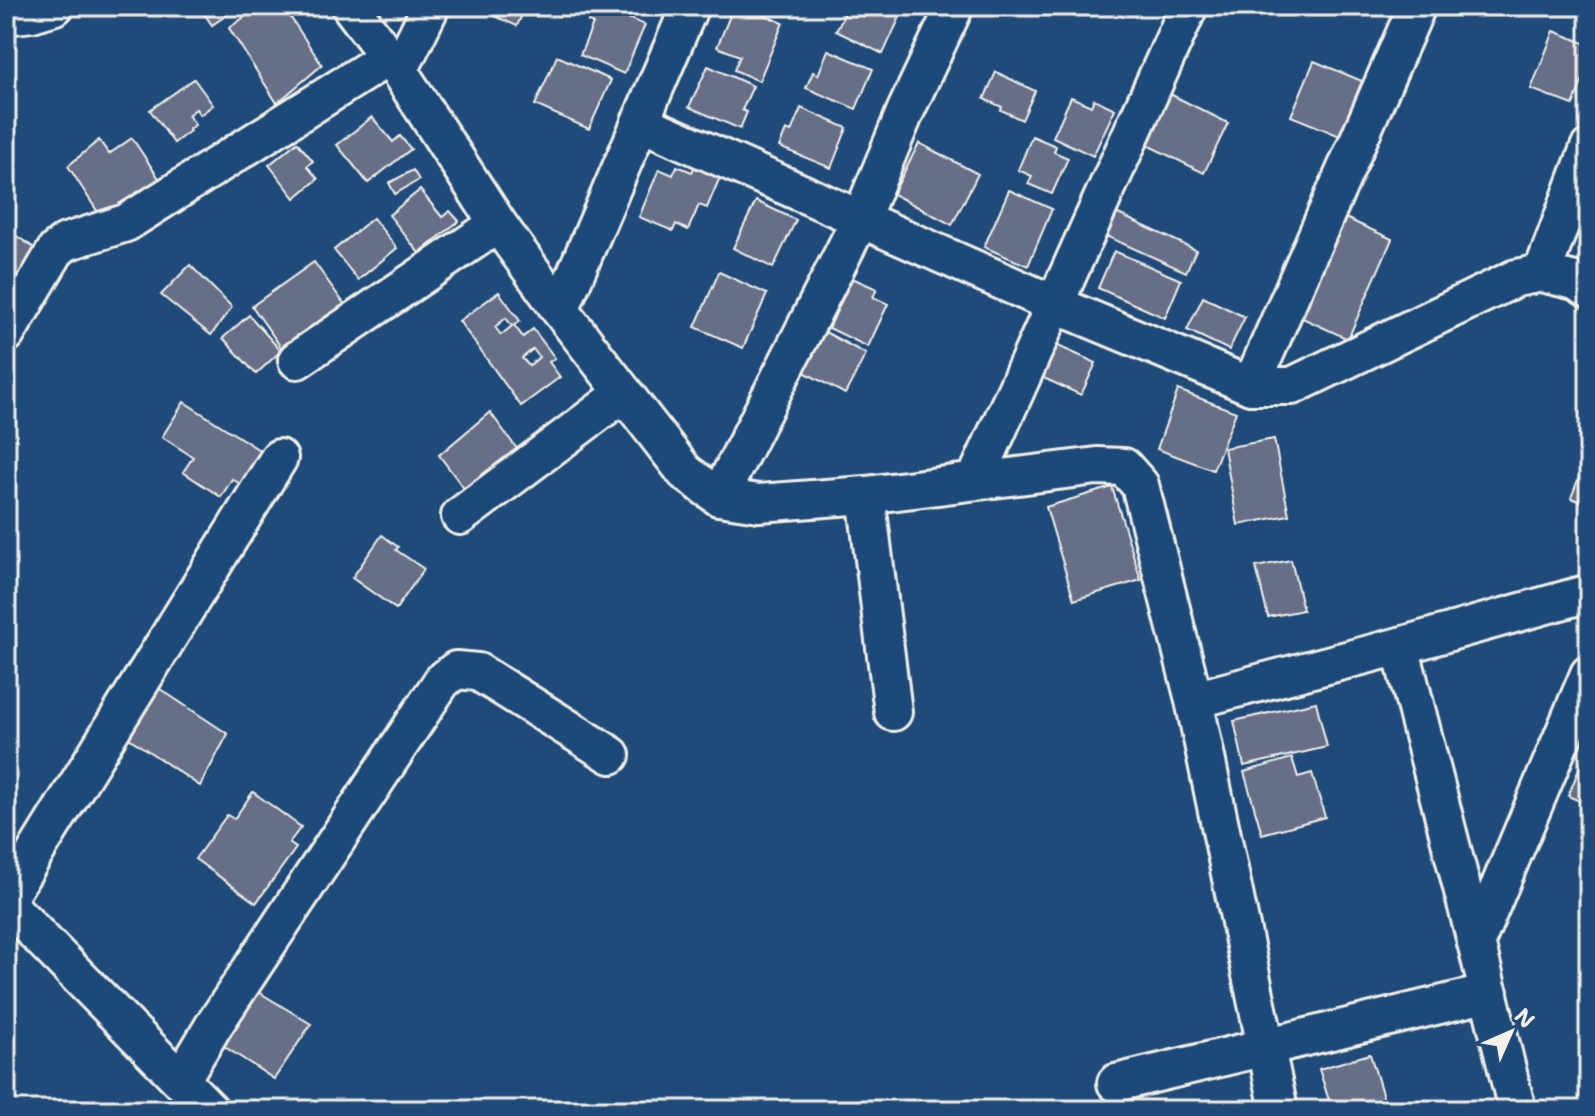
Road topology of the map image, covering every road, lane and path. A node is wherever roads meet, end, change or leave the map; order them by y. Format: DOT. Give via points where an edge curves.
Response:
graph roads {
  1 [pos="55,6"];
  2 [pos="350,6"];
  3 [pos="431,6"];
  4 [pos="690,6"];
  5 [pos="955,6"];
  6 [pos="1189,6"];
  7 [pos="1417,6"];
  8 [pos="6,16"];
  9 [pos="394,64"];
  10 [pos="640,122"];
  11 [pos="1589,148"];
  12 [pos="861,218"];
  13 [pos="498,224"];
  14 [pos="1542,273"];
  15 [pos="1589,289"];
  16 [pos="1054,304"];
  17 [pos="560,310"];
  18 [pos="6,334"];
  19 [pos="297,360"];
  20 [pos="1251,386"];
  21 [pos="624,393"];
  22 [pos="279,458"];
  23 [pos="975,481"];
  24 [pos="866,495"];
  25 [pos="719,497"];
  26 [pos="460,516"];
  27 [pos="1589,593"];
  28 [pos="1400,646"];
  29 [pos="1589,674"];
  30 [pos="1194,700"];
  31 [pos="893,712"];
  32 [pos="611,755"];
  33 [pos="6,901"];
  34 [pos="1476,942"];
  35 [pos="1489,993"];
  36 [pos="1266,1047"];
  37 [pos="181,1080"];
  38 [pos="1116,1083"];
  39 [pos="210,1110"];
  40 [pos="1279,1110"];
  41 [pos="1517,1110"];
  1 -- 8 [label="street"];
  2 -- 9 [label="street"];
  3 -- 9 [label="street"];
  4 -- 10 [label="street"];
  5 -- 12 [label="street"];
  6 -- 16 [label="street"];
  7 -- 20 [label="street"];
  9 -- 13 [label="street"];
  9 -- 18 [label="street" via="126,223 66,242 56,250"];
  10 -- 12 [label="street"];
  10 -- 17 [label="street"];
  11 -- 14 [label="street"];
  12 -- 16 [label="street"];
  12 -- 25 [label="street"];
  13 -- 17 [label="street"];
  13 -- 19 [label="street"];
  14 -- 15 [label="street"];
  14 -- 20 [label="street" via="1516,278 1292,386"];
  16 -- 20 [label="street"];
  16 -- 23 [label="street"];
  17 -- 21 [label="street"];
  21 -- 25 [label="street" via="685,472"];
  21 -- 26 [label="street"];
  22 -- 33 [label="street"];
  23 -- 24 [label="street"];
  23 -- 30 [label="street" via="1124,467 1140,485"];
  24 -- 25 [label="street" via="759,503"];
  24 -- 31 [label="street"];
  27 -- 28 [label="street"];
  28 -- 30 [label="street"];
  28 -- 34 [label="street"];
  29 -- 34 [label="street"];
  30 -- 36 [label="street"];
  32 -- 37 [label="street" via="478,672 456,670 442,681"];
  33 -- 37 [label="street"];
  34 -- 35 [label="street"];
  35 -- 36 [label="street"];
  35 -- 41 [label="street"];
  36 -- 38 [label="street"];
  36 -- 40 [label="street"];
  37 -- 39 [label="street"];
}
